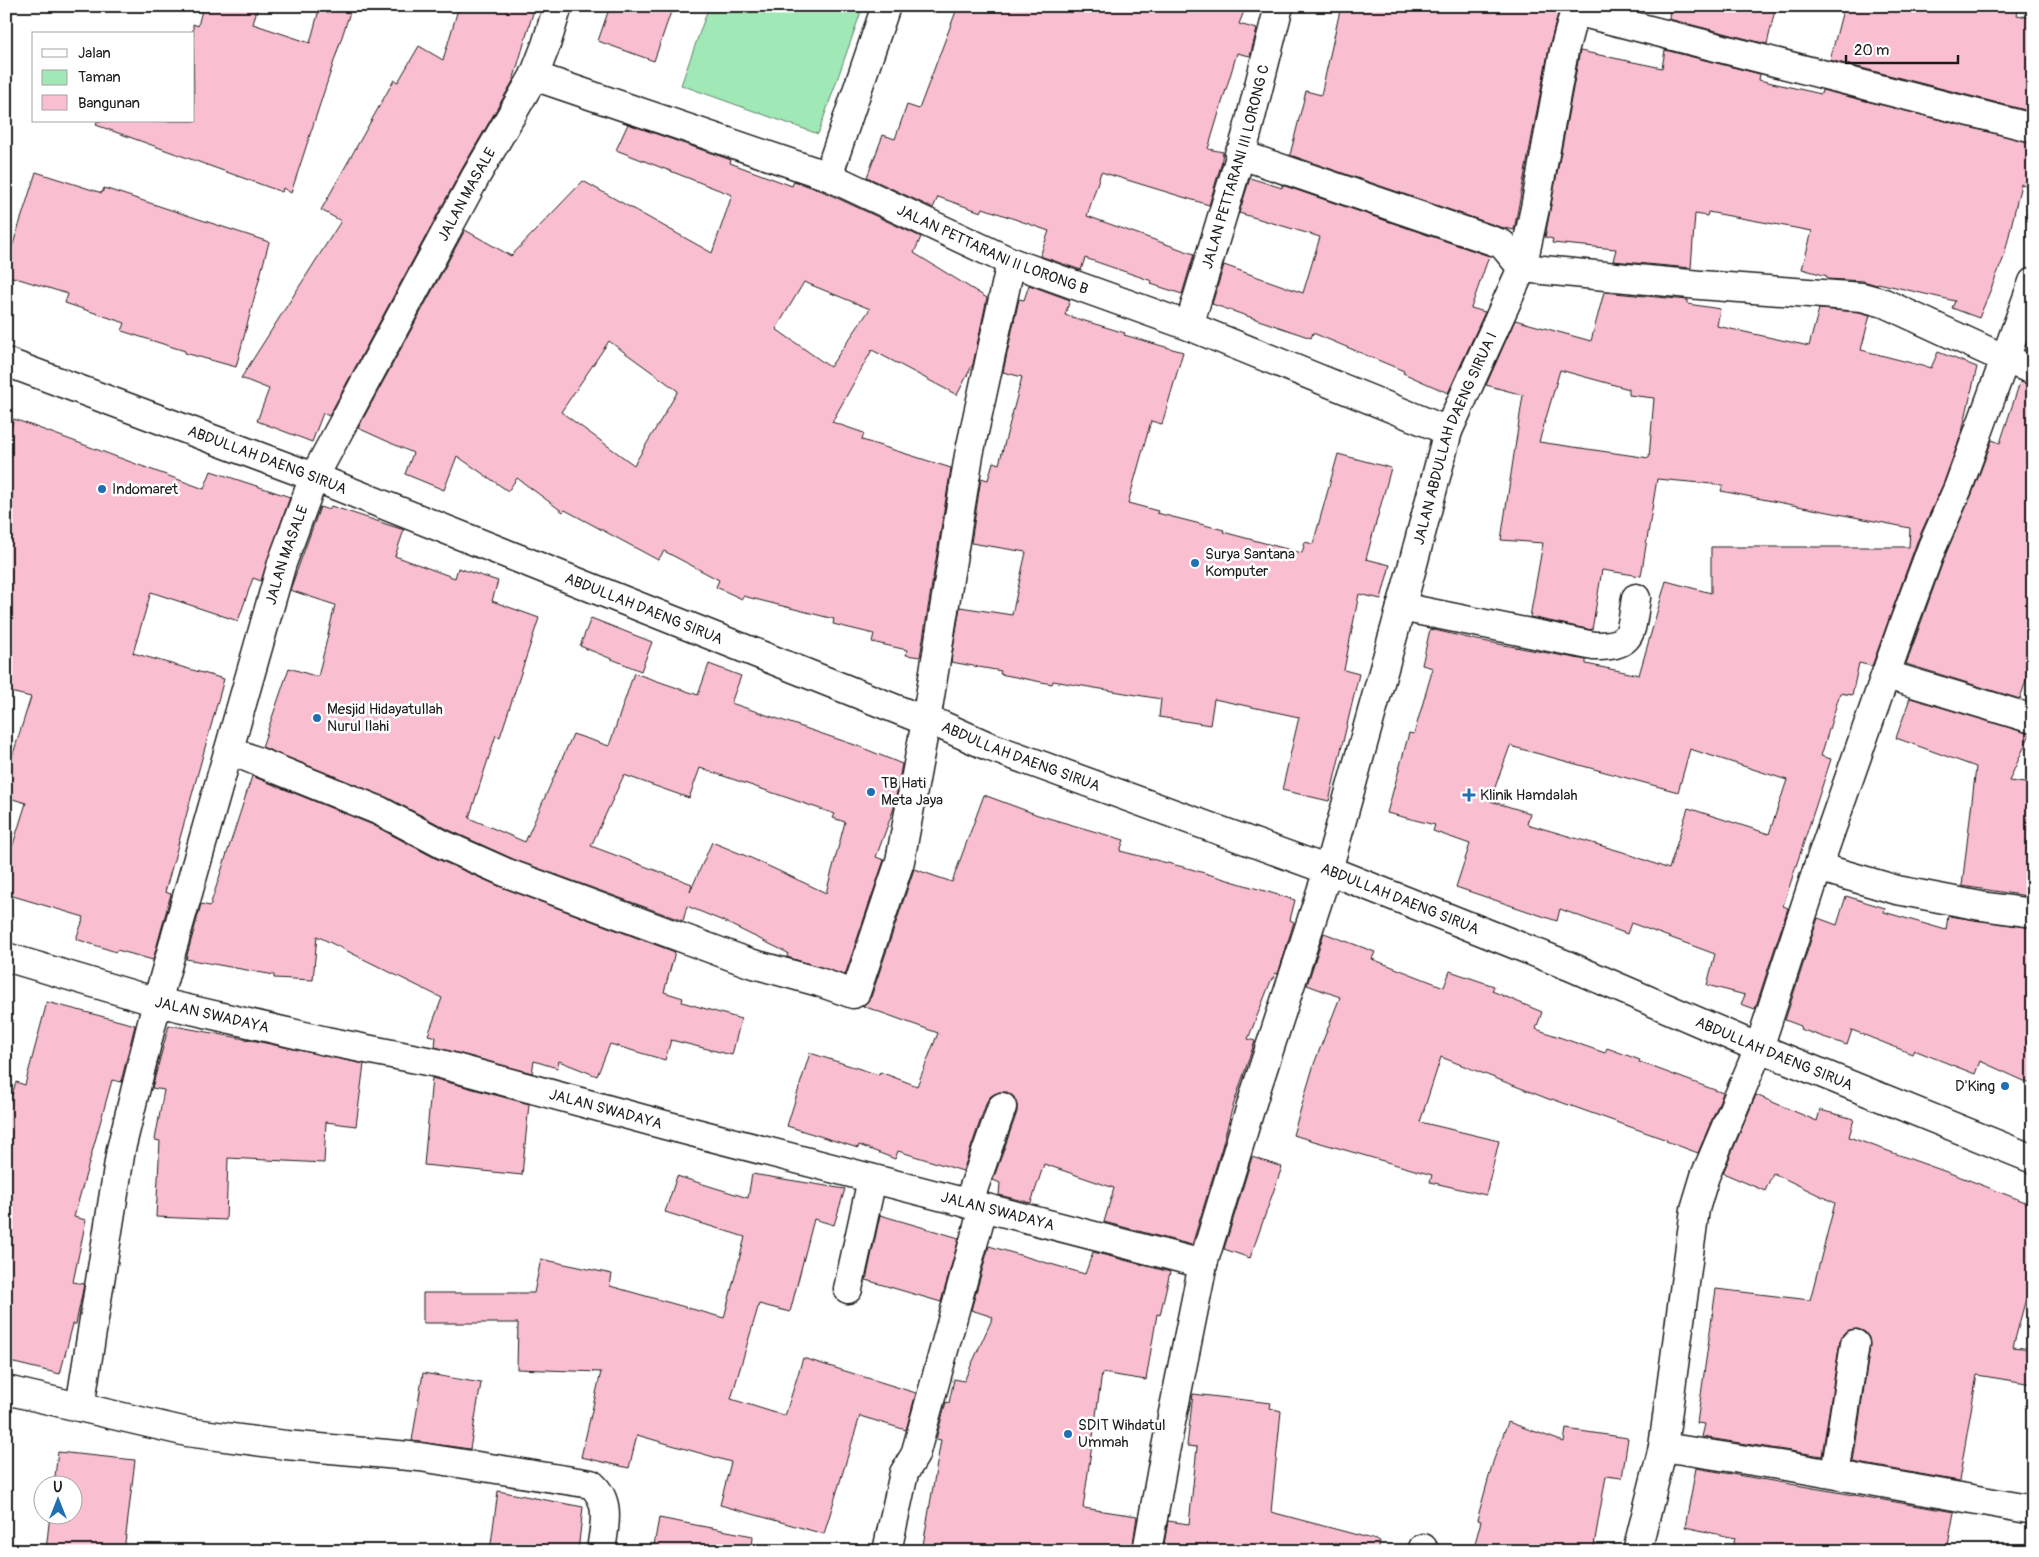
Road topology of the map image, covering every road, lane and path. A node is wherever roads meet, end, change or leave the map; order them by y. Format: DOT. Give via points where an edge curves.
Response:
graph roads {
  1 [pos="558,6"];
  2 [pos="886,6"];
  3 [pos="1279,6"];
  4 [pos="1576,9"];
  5 [pos="534,76"];
  6 [pos="2033,128"];
  7 [pos="1239,154"];
  8 [pos="828,176"];
  9 [pos="1010,262"];
  10 [pos="1522,268"];
  11 [pos="2033,282"];
  12 [pos="1189,326"];
  13 [pos="2006,359"];
  14 [pos="6,362"];
  15 [pos="2033,370"];
  16 [pos="1448,431"];
  17 [pos="314,476"];
  18 [pos="1636,598"];
  19 [pos="1401,607"];
  20 [pos="1887,675"];
  21 [pos="2033,719"];
  22 [pos="926,721"];
  23 [pos="230,750"];
  24 [pos="1818,867"];
  25 [pos="1328,870"];
  26 [pos="2033,913"];
  27 [pos="6,957"];
  28 [pos="157,1002"];
  29 [pos="1759,1048"];
  30 [pos="1002,1107"];
  31 [pos="2033,1159"];
  32 [pos="872,1179"];
  33 [pos="975,1206"];
  34 [pos="1203,1264"];
  35 [pos="848,1289"];
  36 [pos="1855,1344"];
  37 [pos="6,1390"];
  38 [pos="80,1407"];
  39 [pos="1664,1446"];
  40 [pos="1835,1474"];
  41 [pos="2033,1510"];
  42 [pos="600,1551"];
  43 [pos="886,1551"];
  44 [pos="1147,1551"];
  45 [pos="1637,1551"];
  1 -- 5 [label="street, JALAN MASALE"];
  2 -- 8 [label="street"];
  3 -- 7 [label="street, JALAN PETTARANI III LORONG C"];
  4 -- 6 [label="street"];
  4 -- 10 [label="street, JALAN ABDULLAH DAENG SIRUA I" via="1564,51"];
  5 -- 8 [label="street, JALAN PETTARANI II LORONG B"];
  5 -- 17 [label="street, JALAN MASALE" via="476,176"];
  7 -- 10 [label="street" via="1502,244"];
  7 -- 12 [label="street, JALAN PETTARANI III LORONG C"];
  8 -- 9 [label="street, JALAN PETTARANI II LORONG B"];
  9 -- 12 [label="street, JALAN PETTARANI II LORONG B"];
  9 -- 22 [label="street" via="970,455"];
  10 -- 13 [label="street" via="1700,286 1862,297 1884,303"];
  10 -- 16 [label="street, JALAN ABDULLAH DAENG SIRUA I"];
  11 -- 13 [label="street"];
  12 -- 16 [label="street, JALAN PETTARANI II LORONG B"];
  13 -- 15 [label="street"];
  13 -- 20 [label="street" via="1958,488 1932,547"];
  14 -- 17 [label="street, ABDULLAH DAENG SIRUA"];
  16 -- 19 [label="street, JALAN ABDULLAH DAENG SIRUA I"];
  17 -- 22 [label="street, ABDULLAH DAENG SIRUA"];
  17 -- 23 [label="street, JALAN MASALE" via="282,563"];
  18 -- 19 [label="street" via="1629,635 1619,645 1604,646"];
  19 -- 25 [label="street, JALAN ABDULLAH DAENG SIRUA I"];
  20 -- 21 [label="street"];
  20 -- 24 [label="street"];
  22 -- 23 [label="street" via="900,861 858,990 853,994 750,963 517,877 442,844 380,811"];
  22 -- 25 [label="street, ABDULLAH DAENG SIRUA"];
  23 -- 28 [label="street, JALAN MASALE"];
  24 -- 26 [label="street" via="1897,890"];
  24 -- 29 [label="street"];
  25 -- 29 [label="street, ABDULLAH DAENG SIRUA" via="1569,966"];
  25 -- 34 [label="street, JALAN ABDULLAH DAENG SIRUA I"];
  27 -- 28 [label="street, JALAN SWADAYA"];
  28 -- 32 [label="street, JALAN SWADAYA" via="436,1063"];
  28 -- 38 [label="street, JALAN MASALE" via="121,1149"];
  29 -- 31 [label="street, ABDULLAH DAENG SIRUA"];
  29 -- 39 [label="street" via="1704,1176 1695,1209"];
  30 -- 33 [label="street"];
  32 -- 33 [label="street, JALAN SWADAYA"];
  32 -- 35 [label="street"];
  33 -- 34 [label="street, JALAN SWADAYA"];
  33 -- 43 [label="street" via="915,1455 904,1473"];
  34 -- 44 [label="street, JALAN ABDULLAH DAENG SIRUA I"];
  36 -- 40 [label="street"];
  37 -- 38 [label="street"];
  38 -- 42 [label="street" via="187,1432 420,1457 591,1484 600,1491 604,1502"];
  39 -- 40 [label="street"];
  39 -- 45 [label="street"];
  40 -- 41 [label="street"];
}
